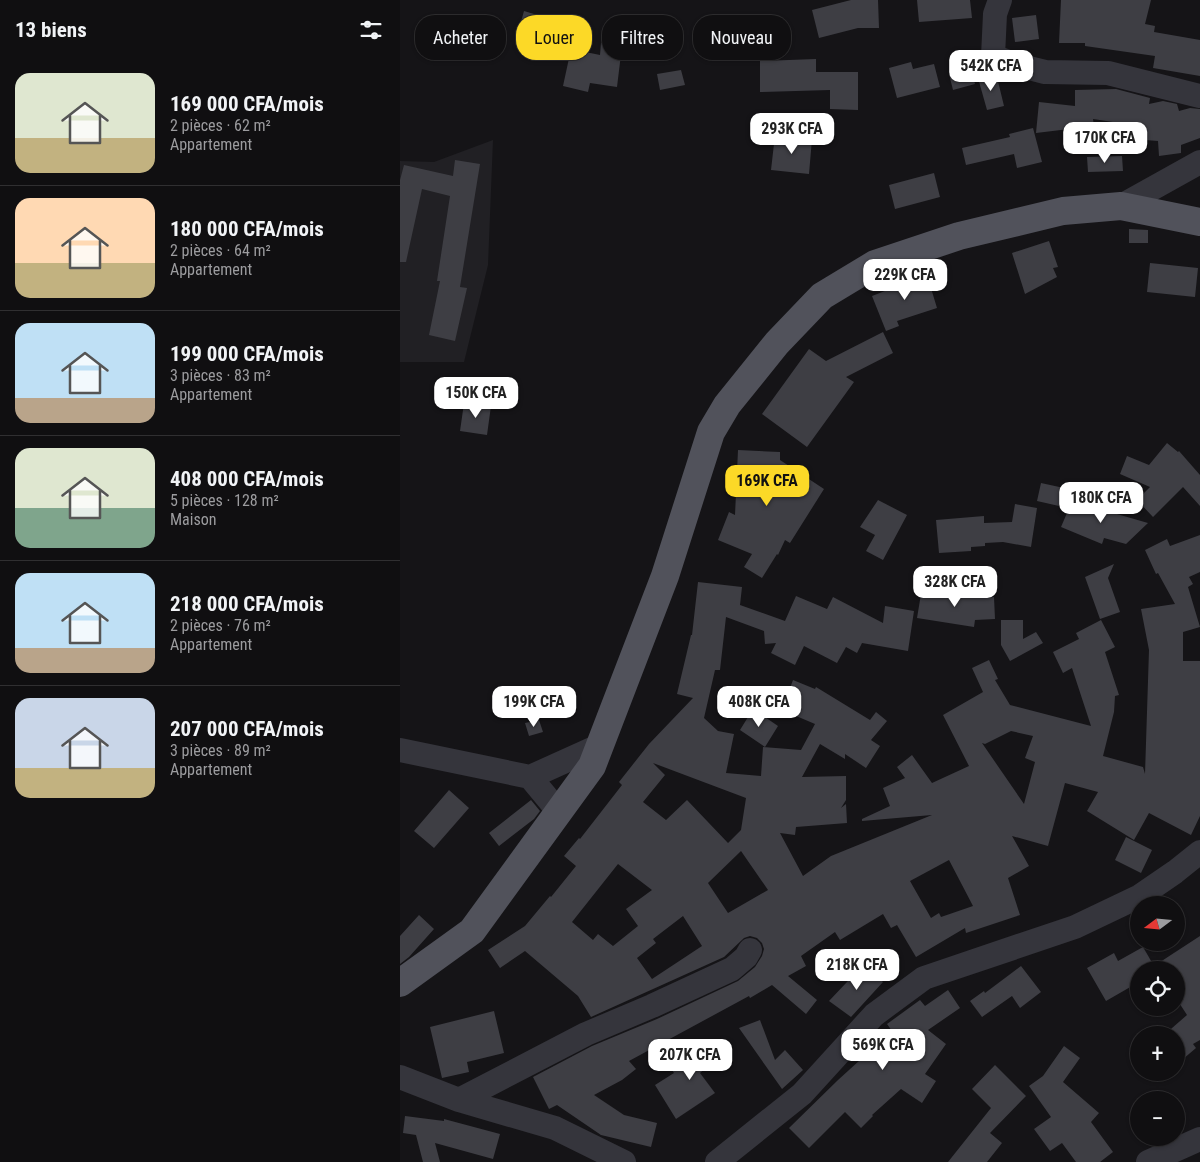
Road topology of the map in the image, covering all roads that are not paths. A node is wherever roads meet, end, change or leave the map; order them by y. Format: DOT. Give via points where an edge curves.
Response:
graph roads {
  1 [pos="1000,0"];
  2 [pos="1200,96"];
  3 [pos="1200,162"];
  4 [pos="1121,206"];
  5 [pos="1200,222"];
  6 [pos="601,745"];
  7 [pos="400,750"];
  8 [pos="530,777"];
  9 [pos="559,812"];
  10 [pos="1200,852"];
  11 [pos="750,950"];
  12 [pos="400,983"];
  13 [pos="400,1077"];
  14 [pos="459,1100"];
  15 [pos="1200,1139"];
  16 [pos="624,1162"];
  17 [pos="717,1162"];
  18 [pos="1148,1162"];
  1 -- 2 [label="street" via="995,14 993,56 1045,72 1108,73"];
  3 -- 4 [label="street"];
  4 -- 5 [label="main road"];
  4 -- 6 [label="main road" via="1063,211 959,236 875,264 822,296 776,343 727,405 711,432 665,576"];
  6 -- 8 [label="street"];
  6 -- 9 [label="main road" via="592,766"];
  7 -- 8 [label="street"];
  8 -- 9 [label="street"];
  9 -- 12 [label="main road" via="472,931"];
  10 -- 17 [label="street" via="1140,896 1075,927 924,978 874,1016 802,1094"];
  11 -- 14 [label="street" via="732,969 586,1034"];
  13 -- 14 [label="street"];
  14 -- 16 [label="street" via="555,1128"];
  15 -- 18 [label="street"];
}
